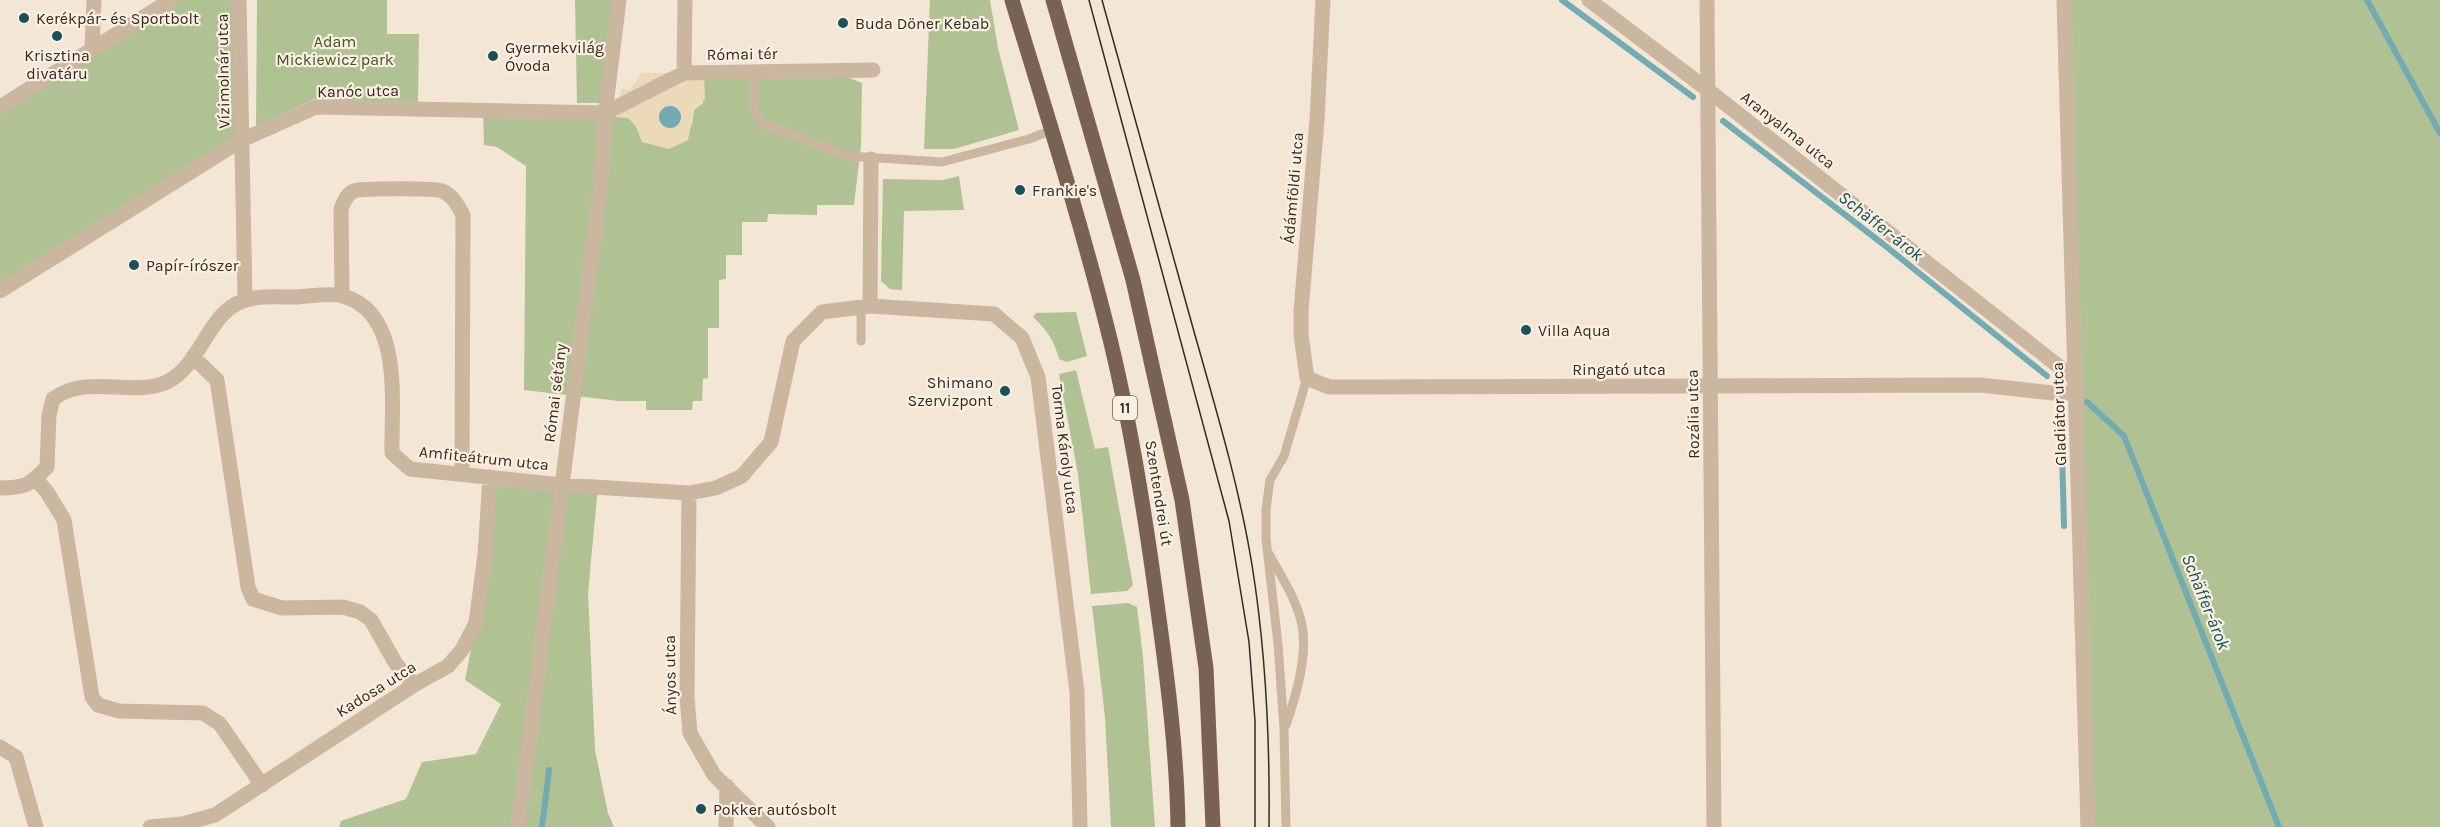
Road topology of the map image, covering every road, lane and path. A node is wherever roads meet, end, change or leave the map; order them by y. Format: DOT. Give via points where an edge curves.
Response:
graph roads {
  1 [pos="94,0"];
  2 [pos="171,0"];
  3 [pos="239,0"];
  4 [pos="619,0"];
  5 [pos="685,0"];
  6 [pos="1012,0"];
  7 [pos="1053,0"];
  8 [pos="1323,0"];
  9 [pos="1589,0"];
  10 [pos="1707,0"];
  11 [pos="2064,0"];
  12 [pos="92,50"];
  13 [pos="873,70"];
  14 [pos="754,72"];
  15 [pos="684,73"];
  16 [pos="1708,90"];
  17 [pos="0,107"];
  18 [pos="605,113"];
  19 [pos="1052,130"];
  20 [pos="242,140"];
  21 [pos="871,159"];
  22 [pos="0,291"];
  23 [pos="342,296"];
  24 [pos="245,298"];
  25 [pos="865,307"];
  26 [pos="861,341"];
  27 [pos="193,357"];
  28 [pos="1307,378"];
  29 [pos="1711,386"];
  30 [pos="2076,386"];
  31 [pos="462,473"];
  32 [pos="490,477"];
  33 [pos="35,478"];
  34 [pos="561,485"];
  35 [pos="0,488"];
  36 [pos="689,494"];
  37 [pos="1267,549"];
  38 [pos="414,685"];
  39 [pos="1284,729"];
  40 [pos="0,747"];
  41 [pos="261,785"];
  42 [pos="727,786"];
  43 [pos="215,821"];
  44 [pos="36,827"];
  45 [pos="150,827"];
  46 [pos="518,827"];
  47 [pos="726,827"];
  48 [pos="768,827"];
  49 [pos="1080,827"];
  50 [pos="1178,827"];
  51 [pos="1213,827"];
  52 [pos="1286,827"];
  53 [pos="1714,827"];
  54 [pos="2088,827"];
  1 -- 12 [label="street"];
  2 -- 12 [label="street"];
  3 -- 20 [label="street, Vízimolnár utca"];
  4 -- 18 [label="street, Római sétány"];
  5 -- 15 [label="street, Római tér"];
  6 -- 19 [label="main road, Szentendrei út / 11"];
  7 -- 51 [label="main road, Szentendrei út / 11" via="1133,280 1182,500 1206,668"];
  8 -- 28 [label="street, Ádámföldi utca" via="1301,310"];
  9 -- 16 [label="street, Aranyalma utca"];
  10 -- 16 [label="street, Rozália utca"];
  11 -- 30 [label="street, Gladiátor utca"];
  12 -- 17 [label="street"];
  13 -- 14 [label="street, Római tér"];
  14 -- 15 [label="street, Római tér"];
  14 -- 21 [label="lane" via="754,109 763,123 847,156"];
  15 -- 18 [label="street, Kanóc utca"];
  16 -- 29 [label="street, Rozália utca"];
  16 -- 30 [label="street, Aranyalma utca"];
  18 -- 20 [label="street, Kanóc utca" via="316,107"];
  18 -- 34 [label="street, Római sétány" via="600,190"];
  19 -- 21 [label="lane" via="942,162"];
  19 -- 50 [label="main road, Szentendrei út / 11" via="1110,339 1141,491 1168,679"];
  20 -- 22 [label="street, Kanóc utca"];
  20 -- 24 [label="street, Vízimolnár utca"];
  21 -- 25 [label="street"];
  23 -- 24 [label="street"];
  23 -- 31 [label="street, Amfiteátrum utca" via="374,317 390,351 392,453 410,469"];
  23 -- 31 [label="street" via="341,209 345,198 354,191 369,189 442,191 457,202 463,215"];
  24 -- 27 [label="street" via="224,312"];
  25 -- 26 [label="lane"];
  25 -- 36 [label="street, Torma Károly utca" via="822,312 793,341 771,442 742,476 716,488"];
  25 -- 49 [label="street, Torma Károly utca" via="994,314 1022,338 1038,376 1077,692"];
  27 -- 33 [label="street" via="168,381 149,386 73,388 52,399 47,467"];
  27 -- 38 [label="street" via="217,380 248,587 254,599 282,608 343,607 360,612 371,620"];
  28 -- 29 [label="street, Ringató utca" via="1329,387"];
  28 -- 37 [label="lane" via="1284,456 1270,480"];
  29 -- 30 [label="street, Ringató utca" via="1980,385 2053,393"];
  29 -- 53 [label="street, Rozália utca"];
  30 -- 54 [label="street, Gladiátor utca"];
  31 -- 32 [label="street, Amfiteátrum utca"];
  32 -- 34 [label="street, Amfiteátrum utca"];
  32 -- 38 [label="street, Kadosa utca" via="476,623 462,650 448,666"];
  33 -- 35 [label="street" via="20,488"];
  33 -- 41 [label="street" via="48,492 63,520 92,698 98,705 119,711 203,713 220,724"];
  34 -- 36 [label="street, Torma Károly utca"];
  34 -- 46 [label="street, Római sétány"];
  36 -- 42 [label="street, Ányos utca" via="690,733 714,775"];
  37 -- 39 [label="lane"];
  37 -- 39 [label="lane" via="1293,598 1302,626 1300,674"];
  38 -- 41 [label="street, Kadosa utca"];
  39 -- 52 [label="lane"];
  40 -- 44 [label="street" via="15,757"];
  41 -- 43 [label="street, Kadosa utca"];
  42 -- 47 [label="street"];
  42 -- 48 [label="street, Ányos utca"];
  43 -- 45 [label="street, Kadosa utca"];
}
